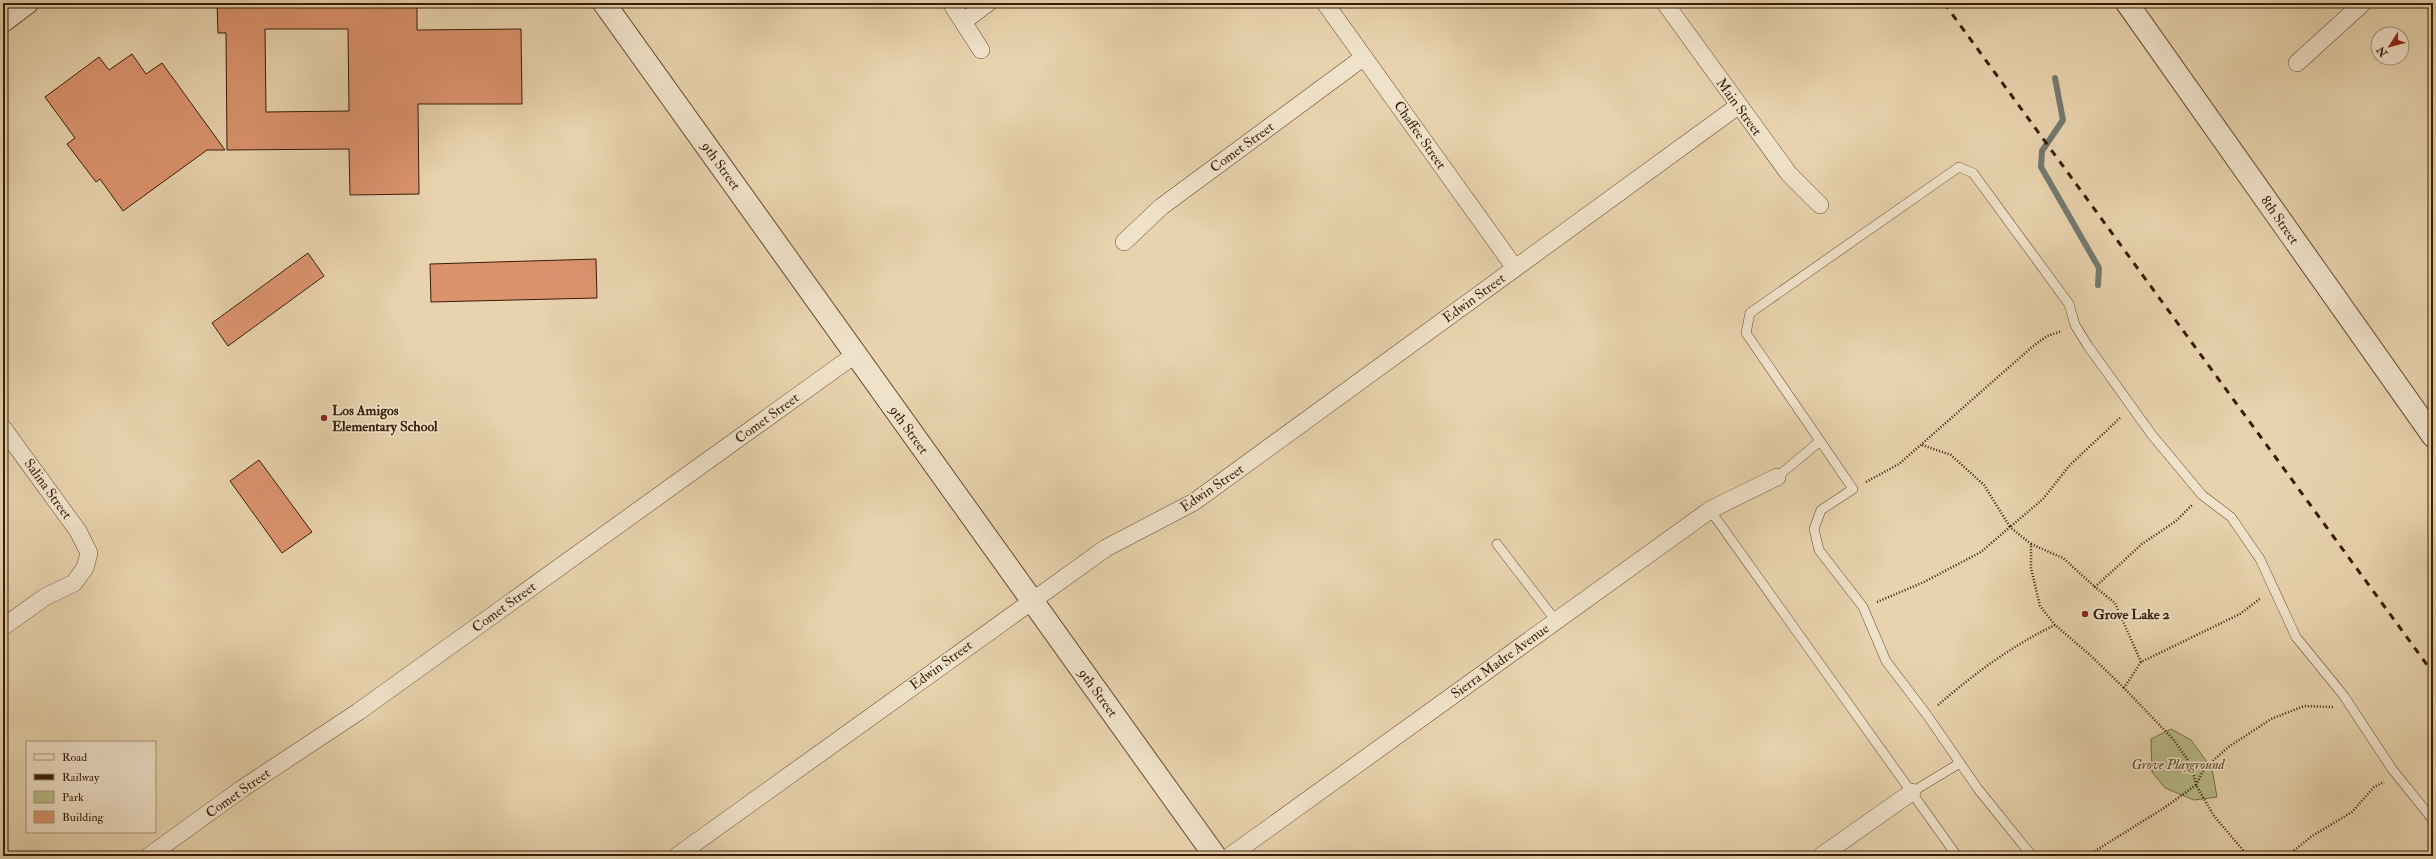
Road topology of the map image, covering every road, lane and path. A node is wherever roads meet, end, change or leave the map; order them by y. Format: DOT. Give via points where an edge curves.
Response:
graph roads {
  1 [pos="27,3"];
  2 [pos="604,3"];
  3 [pos="951,3"];
  4 [pos="988,3"];
  5 [pos="1325,3"];
  6 [pos="1665,3"];
  7 [pos="2127,3"];
  8 [pos="2363,3"];
  9 [pos="3,21"];
  10 [pos="964,21"];
  11 [pos="981,50"];
  12 [pos="1364,57"];
  13 [pos="2297,63"];
  14 [pos="1738,106"];
  15 [pos="1820,205"];
  16 [pos="1124,242"];
  17 [pos="1515,268"];
  18 [pos="2075,325"];
  19 [pos="856,354"];
  20 [pos="2132,408"];
  21 [pos="3,428"];
  22 [pos="2433,436"];
  23 [pos="1820,442"];
  24 [pos="1922,445"];
  25 [pos="1777,477"];
  26 [pos="1853,489"];
  27 [pos="2202,494"];
  28 [pos="1710,510"];
  29 [pos="2010,526"];
  30 [pos="1497,544"];
  31 [pos="2031,544"];
  32 [pos="2095,586"];
  33 [pos="2275,590"];
  34 [pos="1032,600"];
  35 [pos="1863,607"];
  36 [pos="1556,622"];
  37 [pos="2054,625"];
  38 [pos="3,627"];
  39 [pos="2141,662"];
  40 [pos="2124,688"];
  41 [pos="2352,708"];
  42 [pos="1927,715"];
  43 [pos="1960,763"];
  44 [pos="2397,775"];
  45 [pos="2196,785"];
  46 [pos="1912,792"];
  47 [pos="2433,820"];
  48 [pos="149,856"];
  49 [pos="677,856"];
  50 [pos="1215,856"];
  51 [pos="1230,856"];
  52 [pos="1821,856"];
  53 [pos="1957,856"];
  54 [pos="2032,856"];
  55 [pos="2086,856"];
  56 [pos="2248,856"];
  57 [pos="2287,856"];
  1 -- 9 [label="street"];
  2 -- 19 [label="street, 9th Street"];
  3 -- 10 [label="street"];
  4 -- 10 [label="street"];
  5 -- 12 [label="street, Chaffee Street"];
  6 -- 14 [label="street, Main Street"];
  7 -- 22 [label="street, 8th Street"];
  8 -- 13 [label="street"];
  10 -- 11 [label="street"];
  12 -- 16 [label="street, Comet Street" via="1161,207"];
  12 -- 17 [label="street, Chaffee Street"];
  14 -- 15 [label="street, Main Street" via="1789,174"];
  14 -- 17 [label="street, Edwin Street"];
  17 -- 34 [label="street, Edwin Street" via="1194,502 1106,548"];
  18 -- 20 [label="lane"];
  18 -- 23 [label="lane" via="2069,304 1973,172 1959,167 1750,313 1746,333"];
  18 -- 24 [label="path" via="2047,336 2032,347"];
  19 -- 34 [label="street, 9th Street"];
  19 -- 48 [label="street, Comet Street" via="364,708 243,788"];
  20 -- 27 [label="lane"];
  20 -- 29 [label="path" via="2069,466 2043,499"];
  21 -- 38 [label="street, Salina Street" via="78,531 88,553 85,568 74,583 45,597"];
  23 -- 25 [label="lane"];
  23 -- 26 [label="lane"];
  24 -- 26 [label="path" via="1899,464"];
  24 -- 29 [label="path" via="1951,455 1978,480"];
  25 -- 28 [label="street, Sierra Madre Avenue"];
  26 -- 35 [label="lane" via="1821,510 1814,529 1819,550"];
  27 -- 32 [label="path" via="2176,521 2142,544"];
  27 -- 33 [label="lane" via="2231,518 2260,559"];
  28 -- 36 [label="street, Sierra Madre Avenue"];
  28 -- 46 [label="lane"];
  29 -- 31 [label="path"];
  29 -- 35 [label="path" via="1981,552 1924,582"];
  30 -- 36 [label="lane"];
  31 -- 32 [label="path" via="2063,558"];
  31 -- 37 [label="path" via="2031,568 2040,606"];
  32 -- 39 [label="path" via="2115,603"];
  33 -- 39 [label="path" via="2265,594 2240,614"];
  33 -- 41 [label="lane" via="2296,637"];
  34 -- 49 [label="street, Edwin Street"];
  34 -- 50 [label="street, 9th Street"];
  35 -- 42 [label="lane" via="1886,661"];
  36 -- 51 [label="street, Sierra Madre Avenue"];
  37 -- 40 [label="path"];
  37 -- 42 [label="path" via="2027,638 1977,671"];
  39 -- 40 [label="path"];
  40 -- 45 [label="path" via="2173,739 2192,766"];
  41 -- 44 [label="lane"];
  41 -- 45 [label="path" via="2304,706 2271,718 2228,748 2204,769"];
  42 -- 43 [label="lane"];
  43 -- 46 [label="lane"];
  43 -- 54 [label="lane"];
  44 -- 47 [label="lane"];
  44 -- 57 [label="path" via="2374,787 2352,812 2312,836"];
  45 -- 55 [label="path"];
  45 -- 56 [label="path" via="2214,816"];
  46 -- 52 [label="street"];
  46 -- 53 [label="lane"];
}
